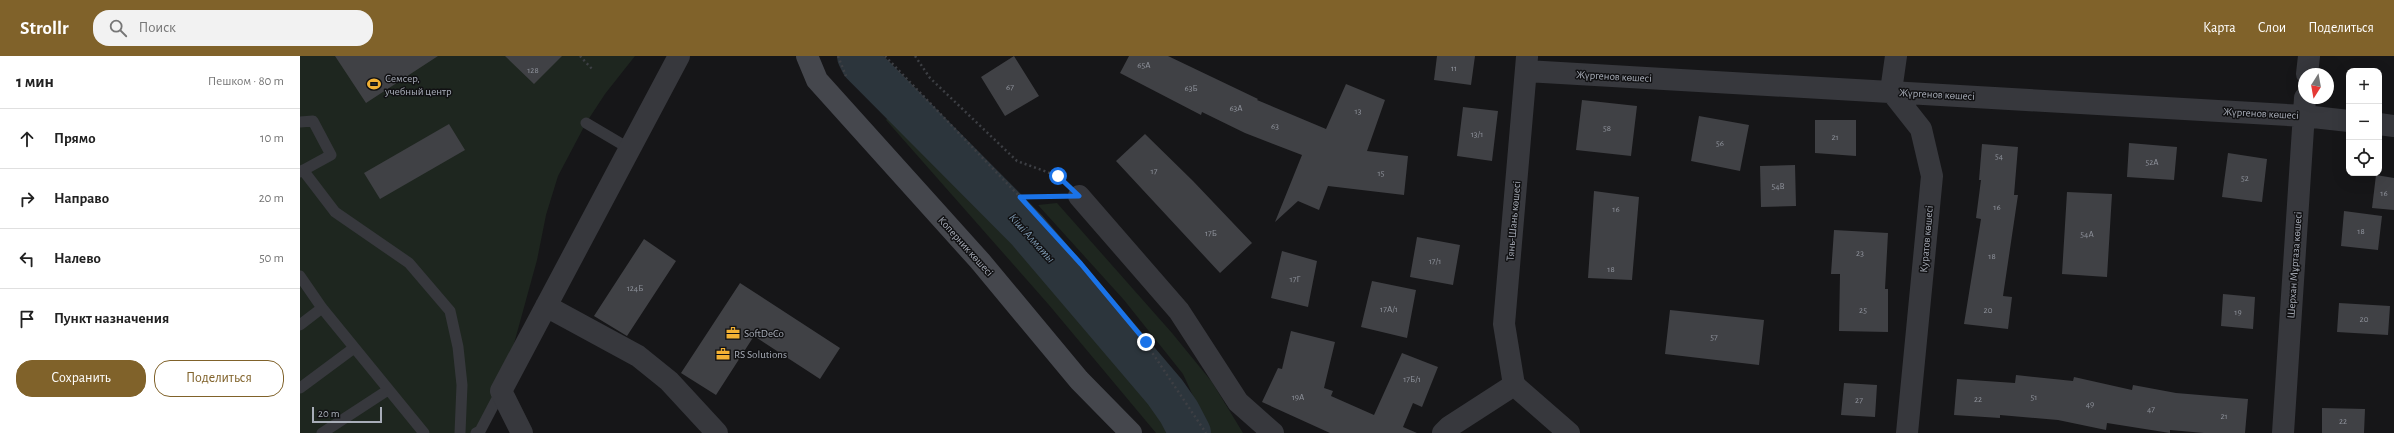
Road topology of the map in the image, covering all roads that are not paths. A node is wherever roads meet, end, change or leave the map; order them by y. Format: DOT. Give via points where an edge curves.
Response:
graph roads {
  1 [pos="679,56"];
  2 [pos="807,56"];
  3 [pos="1896,56"];
  4 [pos="2309,56"];
  5 [pos="1526,63"];
  6 [pos="2308,68"];
  7 [pos="1891,91"];
  8 [pos="2304,107"];
  9 [pos="2346,120"];
  10 [pos="300,122"];
  11 [pos="586,123"];
  12 [pos="2382,124"];
  13 [pos="2394,126"];
  14 [pos="630,149"];
  15 [pos="302,171"];
  16 [pos="1079,196"];
  17 [pos="300,276"];
  18 [pos="546,306"];
  19 [pos="322,308"];
  20 [pos="300,324"];
  21 [pos="354,348"];
  22 [pos="1514,385"];
  23 [pos="300,388"];
  24 [pos="388,390"];
  25 [pos="501,391"];
  26 [pos="1238,402"];
  27 [pos="322,433"];
  28 [pos="424,433"];
  29 [pos="460,433"];
  30 [pos="476,433"];
  31 [pos="522,433"];
  32 [pos="717,433"];
  33 [pos="1131,433"];
  34 [pos="1251,433"];
  35 [pos="1273,433"];
  36 [pos="1443,433"];
  37 [pos="1569,433"];
  38 [pos="1907,433"];
  39 [pos="2283,433"];
  1 -- 14 [label="street"];
  2 -- 33 [label="street, Коперник көшесі" via="817,80 980,261 1080,380"];
  3 -- 7 [label="street"];
  4 -- 6 [label="street"];
  5 -- 7 [label="street, Жүргенов көшесі"];
  5 -- 22 [label="street, Тянь-Шань көшесі" via="1504,324"];
  7 -- 8 [label="street, Жүргенов көшесі"];
  7 -- 38 [label="street, Куратов көшесі" via="1921,129 1932,176"];
  8 -- 9 [label="street, Жүргенов көшесі"];
  8 -- 39 [label="street, Шерхан Мұртаза көшесі"];
  10 -- 15 [label="lane" via="313,121 331,155"];
  11 -- 14 [label="lane"];
  12 -- 13 [label="street"];
  14 -- 18 [label="street"];
  15 -- 29 [label="lane" via="335,212 409,264 450,311 458,347 462,385"];
  16 -- 26 [label="street" via="1179,312"];
  17 -- 19 [label="lane"];
  18 -- 25 [label="street"];
  18 -- 32 [label="street" via="638,356 669,381"];
  19 -- 20 [label="lane"];
  19 -- 21 [label="lane"];
  21 -- 23 [label="lane"];
  21 -- 24 [label="lane"];
  22 -- 36 [label="street"];
  22 -- 37 [label="street"];
  24 -- 27 [label="lane"];
  24 -- 28 [label="lane"];
  25 -- 30 [label="lane" via="480,431"];
  25 -- 31 [label="street"];
  26 -- 34 [label="street"];
  26 -- 35 [label="street"];
}
